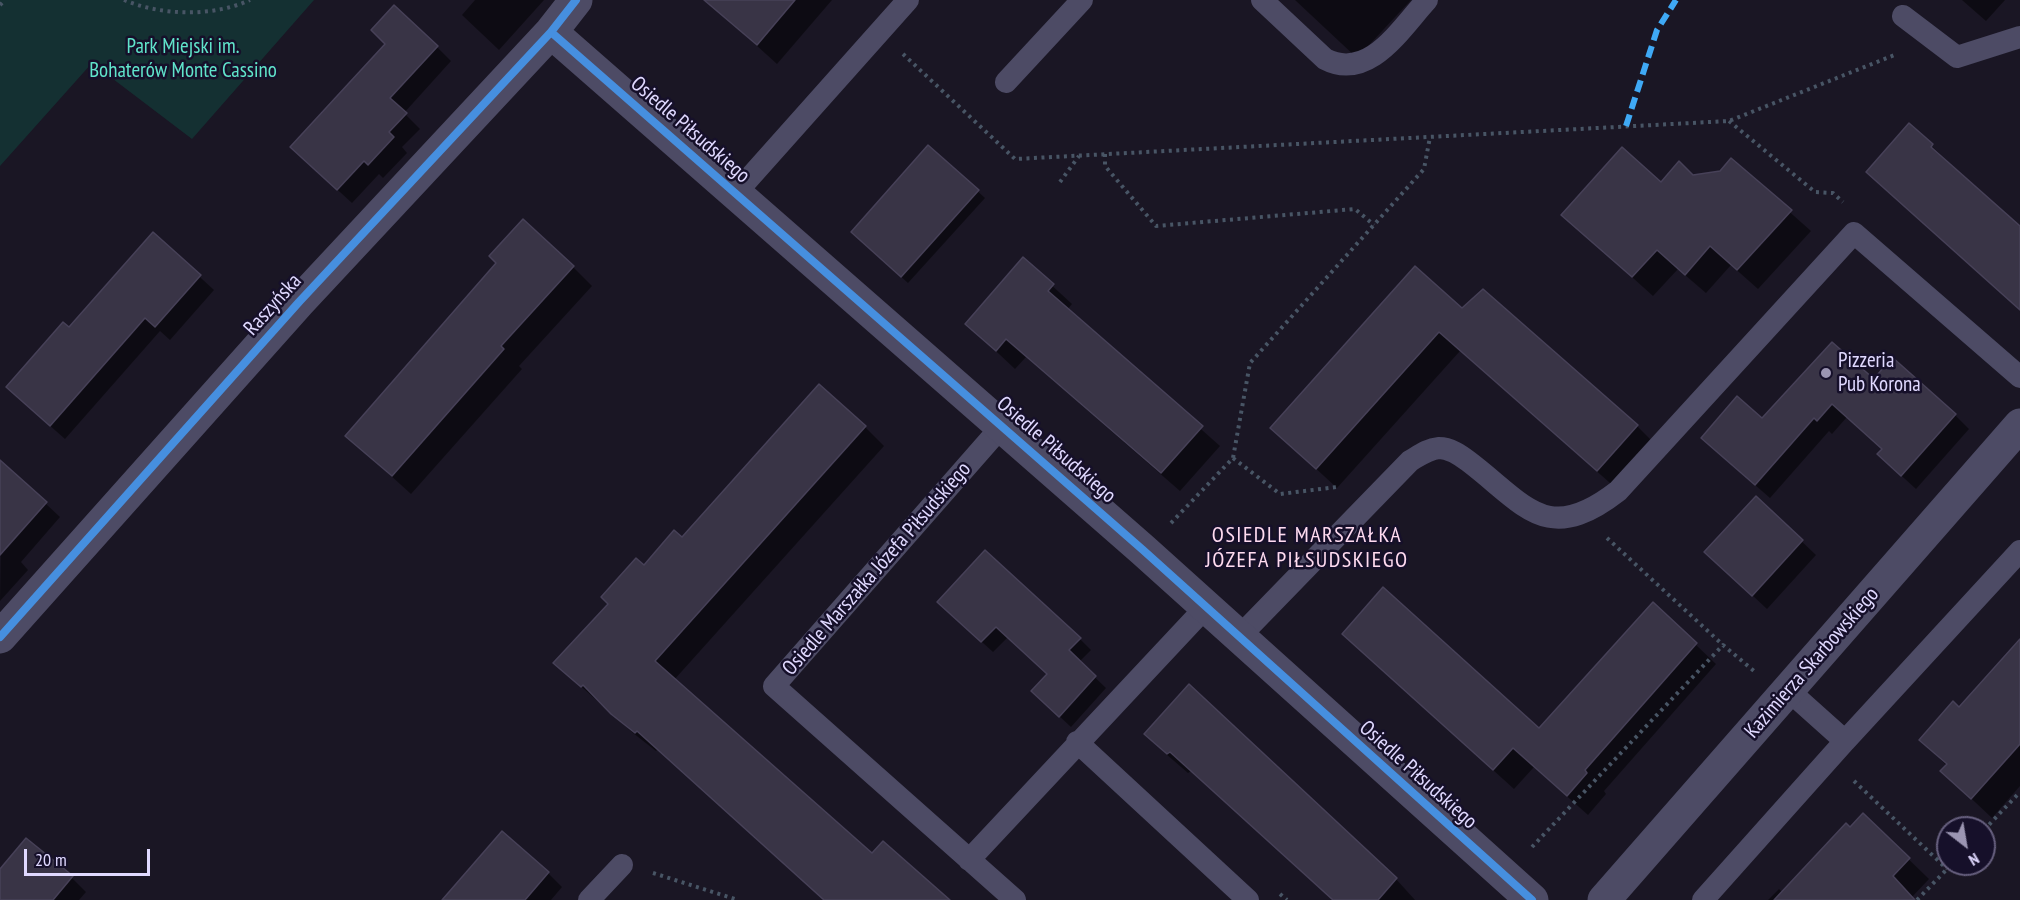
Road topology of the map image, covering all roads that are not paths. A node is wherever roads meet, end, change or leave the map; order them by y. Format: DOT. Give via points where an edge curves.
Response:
graph roads {
  1 [pos="576,0"];
  2 [pos="908,0"];
  3 [pos="1082,0"];
  4 [pos="1263,0"];
  5 [pos="1427,0"];
  6 [pos="1903,16"];
  7 [pos="551,32"];
  8 [pos="2020,38"];
  9 [pos="1006,82"];
  10 [pos="735,194"];
  11 [pos="2020,377"];
  12 [pos="2020,425"];
  13 [pos="1002,426"];
  14 [pos="2020,551"];
  15 [pos="1205,608"];
  16 [pos="0,638"];
  17 [pos="1238,638"];
  18 [pos="1788,690"];
  19 [pos="1845,741"];
  20 [pos="1077,742"];
  21 [pos="969,860"];
  22 [pos="622,865"];
  23 [pos="589,900"];
  24 [pos="1015,900"];
  25 [pos="1248,900"];
  26 [pos="1532,900"];
  27 [pos="1604,900"];
  28 [pos="1703,900"];
  1 -- 7 [label="street, Raszyńska"];
  2 -- 10 [label="lane"];
  3 -- 9 [label="lane"];
  4 -- 5 [label="lane" via="1325,59 1350,66 1365,62 1380,51"];
  6 -- 8 [label="lane" via="1957,57"];
  7 -- 10 [label="street, Osiedle Piłsudskiego"];
  7 -- 16 [label="street, Raszyńska" via="291,310"];
  10 -- 13 [label="street, Osiedle Piłsudskiego"];
  11 -- 17 [label="lane" via="1854,233 1618,491 1600,505 1581,514 1542,517 1527,510 1457,453 1441,448 1426,451 1410,461"];
  12 -- 18 [label="street, Kazimierza Skarbowskiego"];
  13 -- 15 [label="street, Osiedle Piłsudskiego"];
  13 -- 21 [label="lane, Osiedle Marszałka Józefa Piłsudskiego" via="774,686"];
  14 -- 19 [label="lane"];
  15 -- 17 [label="street, Osiedle Piłsudskiego"];
  15 -- 20 [label="lane"];
  17 -- 26 [label="street, Osiedle Piłsudskiego"];
  18 -- 19 [label="lane"];
  18 -- 27 [label="street, Kazimierza Skarbowskiego"];
  19 -- 28 [label="lane"];
  20 -- 21 [label="lane"];
  20 -- 25 [label="lane"];
  21 -- 24 [label="lane, Osiedle Marszałka Józefa Piłsudskiego"];
  22 -- 23 [label="lane"];
}
